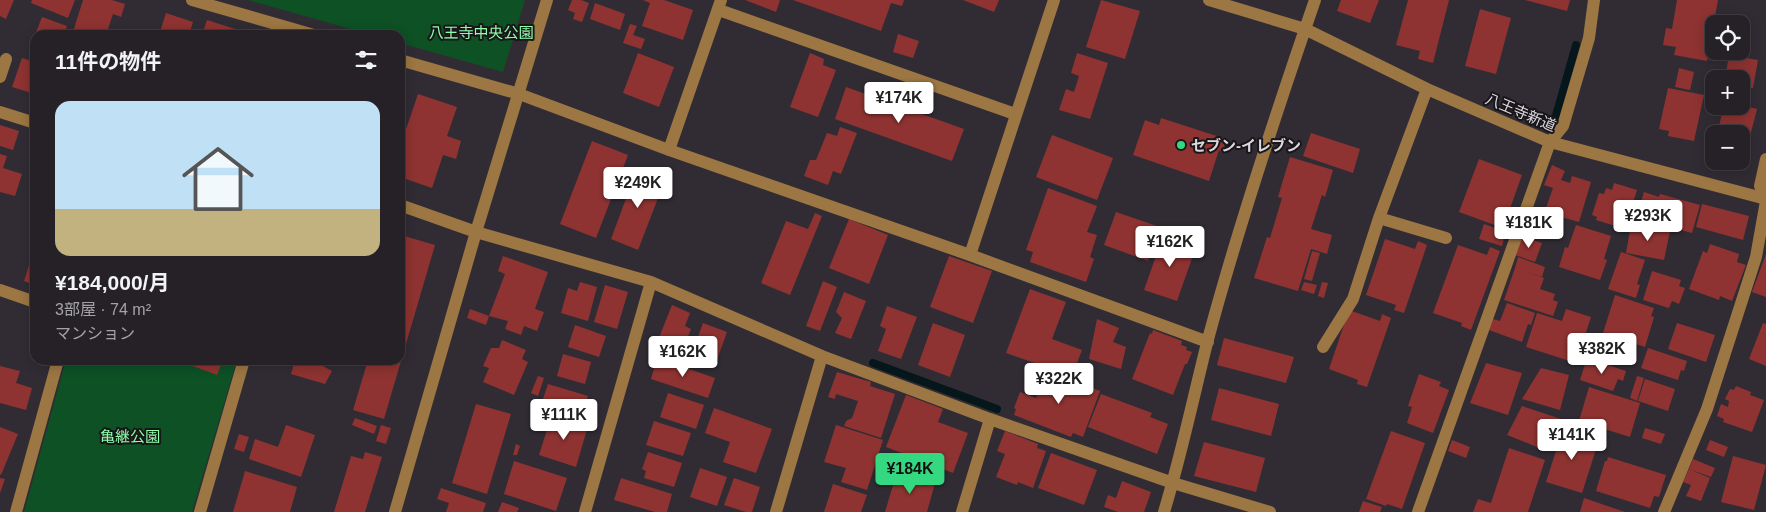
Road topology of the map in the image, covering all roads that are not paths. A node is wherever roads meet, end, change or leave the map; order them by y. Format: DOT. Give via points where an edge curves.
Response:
graph roads {
  1 [pos="192,0"];
  2 [pos="547,0"];
  3 [pos="1054,0"];
  4 [pos="1209,0"];
  5 [pos="1315,0"];
  6 [pos="1594,0"];
  7 [pos="720,5"];
  8 [pos="1305,29"];
  9 [pos="297,30"];
  10 [pos="6,59"];
  11 [pos="405,61"];
  12 [pos="0,77"];
  13 [pos="1427,89"];
  14 [pos="519,94"];
  15 [pos="0,112"];
  16 [pos="1015,114"];
  17 [pos="30,121"];
  18 [pos="1550,142"];
  19 [pos="669,150"];
  20 [pos="1766,159"];
  21 [pos="1766,199"];
  22 [pos="405,207"];
  23 [pos="1379,218"];
  24 [pos="476,232"];
  25 [pos="1446,238"];
  26 [pos="970,255"];
  27 [pos="651,282"];
  28 [pos="0,290"];
  29 [pos="30,300"];
  30 [pos="1208,342"];
  31 [pos="1323,347"];
  32 [pos="822,356"];
  33 [pos="57,365"];
  34 [pos="243,365"];
  35 [pos="990,419"];
  36 [pos="1173,483"];
  37 [pos="16,512"];
  38 [pos="200,512"];
  39 [pos="395,512"];
  40 [pos="585,512"];
  41 [pos="776,512"];
  42 [pos="962,512"];
  43 [pos="1164,512"];
  44 [pos="1270,512"];
  45 [pos="1418,512"];
  46 [pos="1664,512"];
  1 -- 9 [label="street"];
  2 -- 14 [label="street"];
  3 -- 16 [label="street"];
  4 -- 8 [label="street, 八王寺新道"];
  5 -- 8 [label="street"];
  6 -- 18 [label="street" via="1589,38 1563,126"];
  7 -- 16 [label="street"];
  7 -- 19 [label="street"];
  8 -- 13 [label="street, 八王寺新道"];
  8 -- 30 [label="street" via="1257,174"];
  10 -- 12 [label="street"];
  11 -- 14 [label="street"];
  13 -- 18 [label="street, 八王寺新道"];
  13 -- 23 [label="street"];
  14 -- 19 [label="street"];
  14 -- 24 [label="street"];
  15 -- 17 [label="street"];
  16 -- 26 [label="street"];
  18 -- 21 [label="street, 八王寺新道"];
  18 -- 45 [label="street"];
  19 -- 26 [label="street"];
  20 -- 21 [label="street" via="1760,186"];
  21 -- 46 [label="street" via="1756,257 1707,409"];
  22 -- 24 [label="street"];
  23 -- 25 [label="street"];
  23 -- 31 [label="street" via="1353,299"];
  24 -- 27 [label="street"];
  24 -- 39 [label="street"];
  26 -- 30 [label="street"];
  27 -- 32 [label="street"];
  27 -- 40 [label="street"];
  28 -- 29 [label="street"];
  30 -- 36 [label="street"];
  32 -- 35 [label="street"];
  32 -- 41 [label="street"];
  33 -- 37 [label="street"];
  34 -- 38 [label="street"];
  35 -- 36 [label="street"];
  35 -- 42 [label="street"];
  36 -- 43 [label="street"];
  36 -- 44 [label="street"];
}
